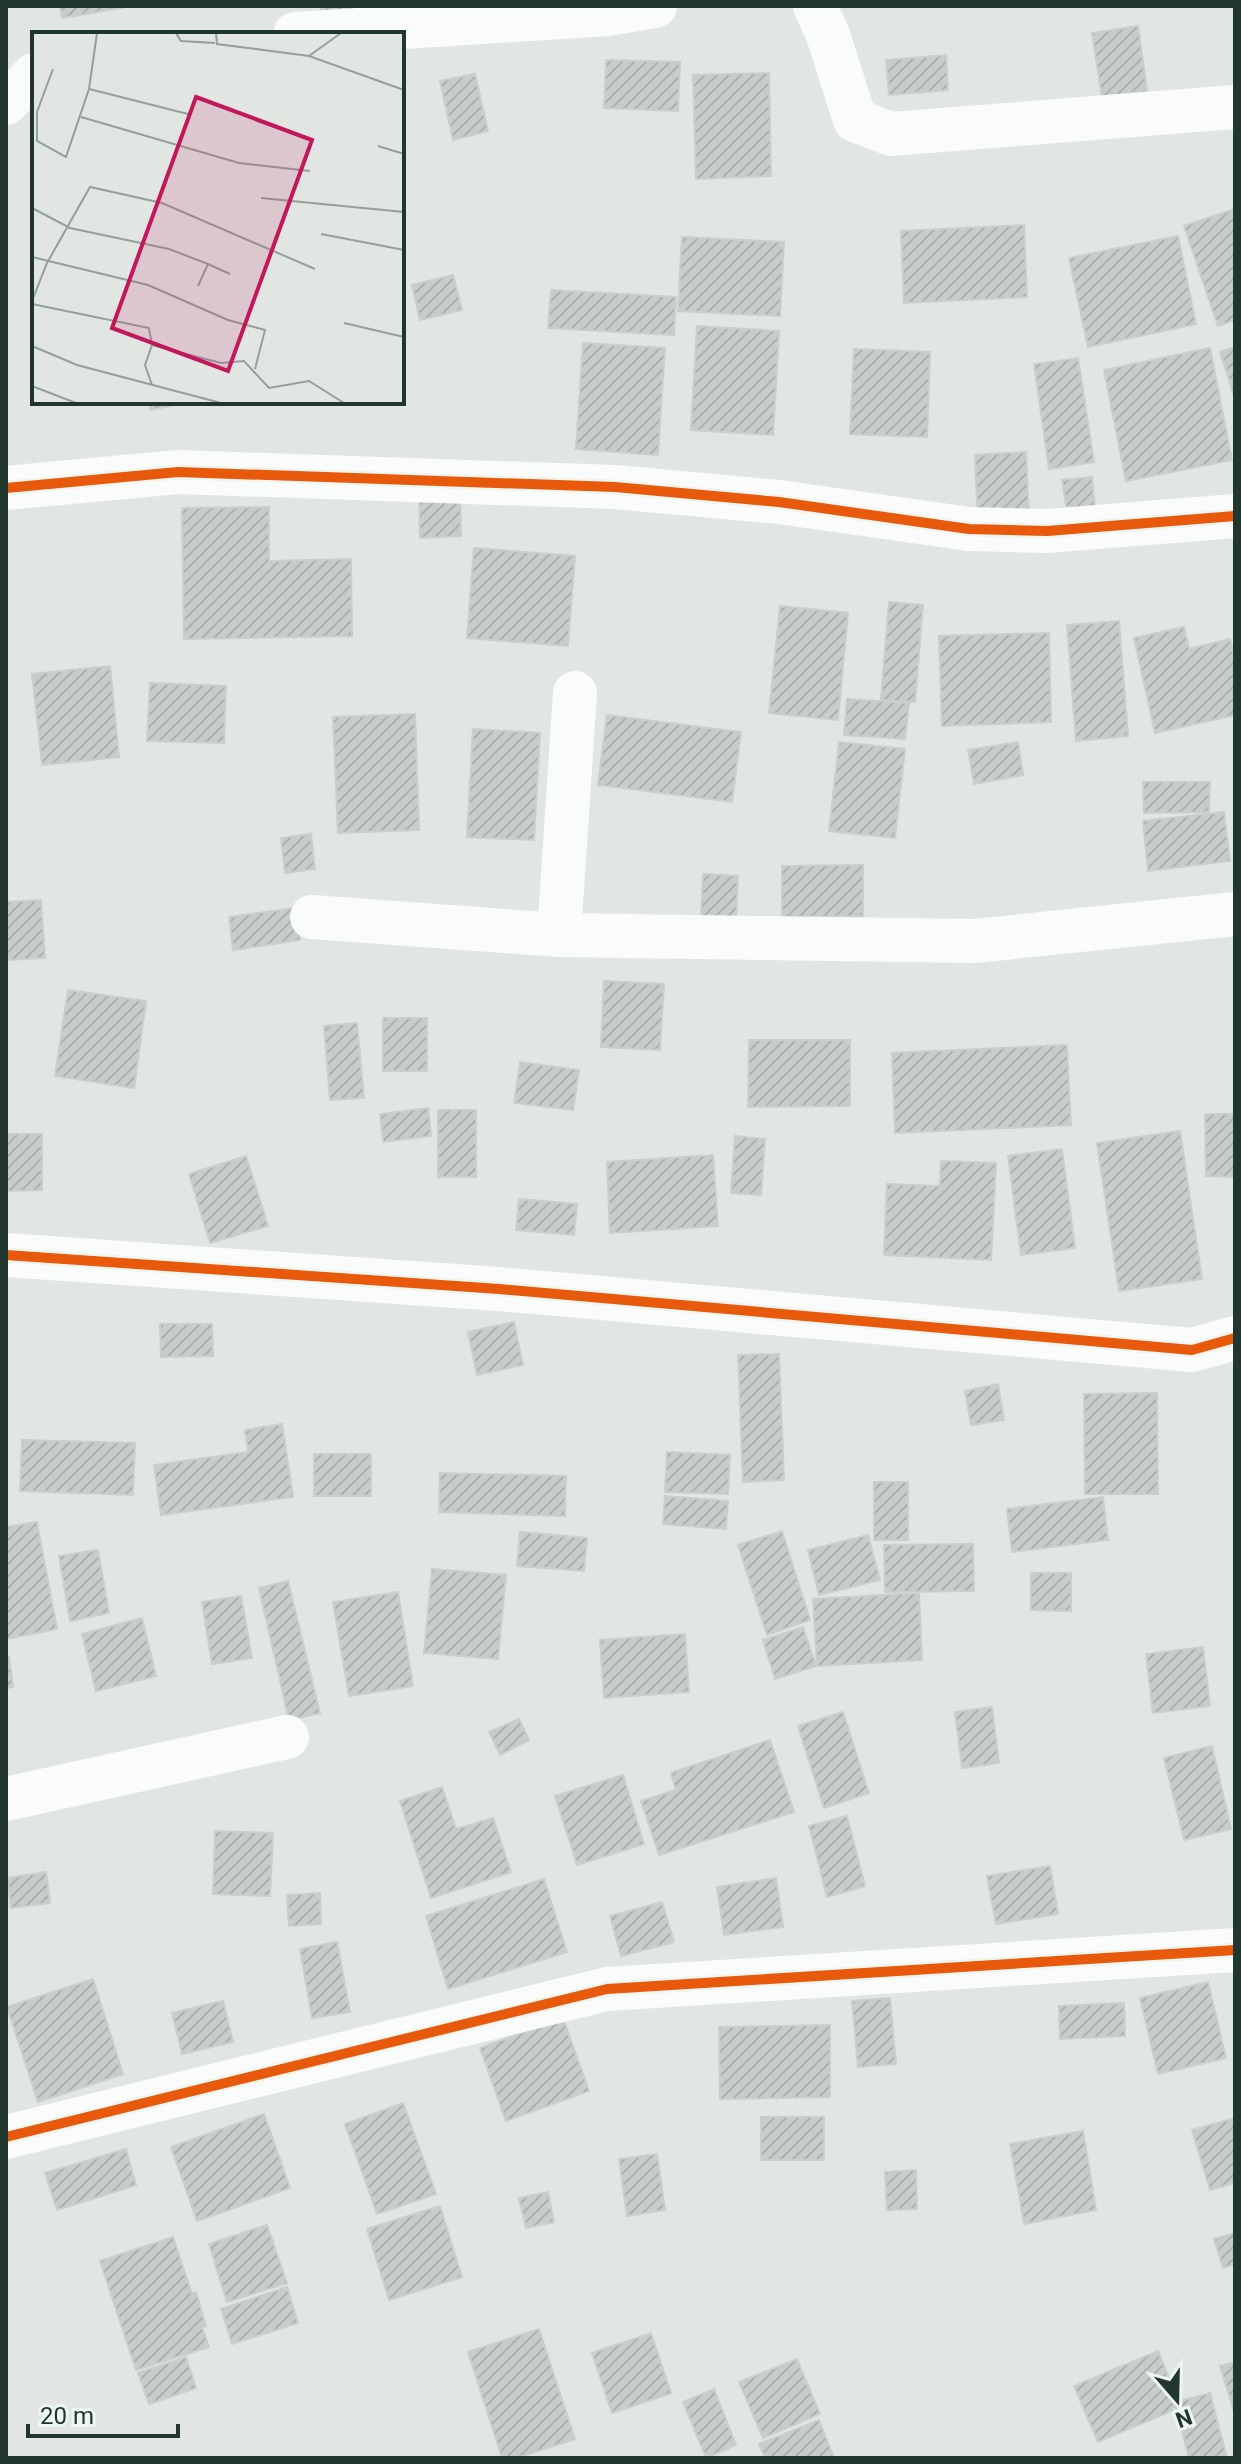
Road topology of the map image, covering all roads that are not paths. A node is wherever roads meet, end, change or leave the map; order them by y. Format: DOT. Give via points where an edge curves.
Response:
graph roads {
  1 [pos="655,6"];
  2 [pos="815,6"];
  3 [pos="326,32"];
  4 [pos="32,77"];
  5 [pos="6,103"];
  6 [pos="1235,107"];
  7 [pos="6,488"];
  8 [pos="1235,516"];
  9 [pos="575,693"];
  10 [pos="1235,914"];
  11 [pos="312,917"];
  12 [pos="559,935"];
  13 [pos="6,1255"];
  14 [pos="1235,1338"];
  15 [pos="287,1737"];
  16 [pos="6,1799"];
  17 [pos="1235,1950"];
  18 [pos="6,2137"];
  1 -- 3 [label="street" via="608,14"];
  2 -- 6 [label="street" via="855,120 891,134"];
  4 -- 5 [label="street"];
  7 -- 8 [label="street" via="178,472 615,487 779,502 969,529 1047,531"];
  9 -- 12 [label="street"];
  10 -- 12 [label="street" via="975,941"];
  11 -- 12 [label="street"];
  13 -- 14 [label="street" via="499,1289 1192,1350"];
  15 -- 16 [label="street"];
  17 -- 18 [label="street" via="607,1989"];
}
